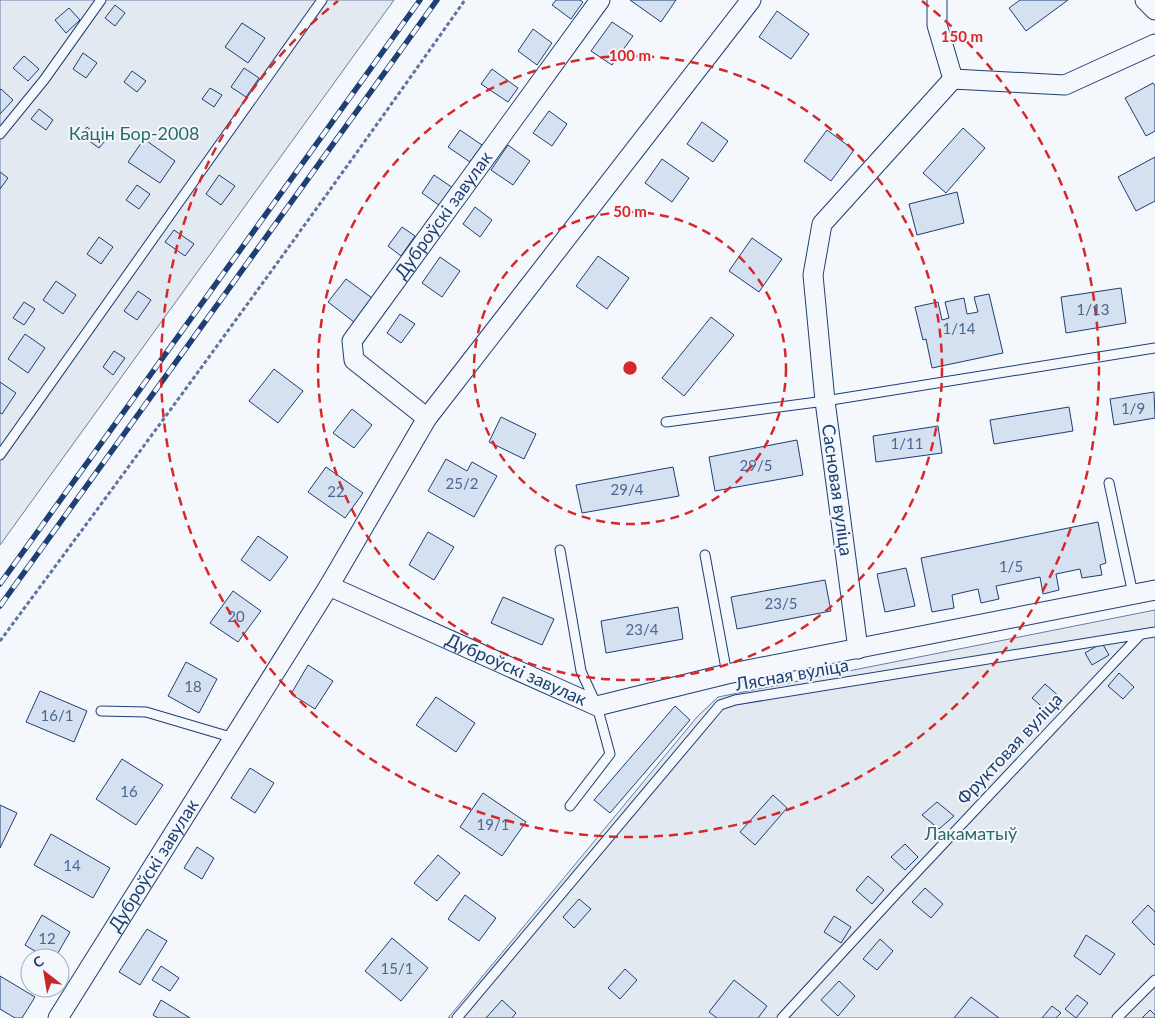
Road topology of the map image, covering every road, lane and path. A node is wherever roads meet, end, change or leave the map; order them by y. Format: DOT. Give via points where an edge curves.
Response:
graph roads {
  1 [pos="101,0"];
  2 [pos="322,0"];
  3 [pos="466,0"];
  4 [pos="600,0"];
  5 [pos="751,0"];
  6 [pos="938,0"];
  7 [pos="1145,0"];
  8 [pos="1155,10"];
  9 [pos="1155,44"];
  10 [pos="953,80"];
  11 [pos="0,134"];
  12 [pos="1155,348"];
  13 [pos="825,401"];
  14 [pos="427,418"];
  15 [pos="666,422"];
  16 [pos="0,455"];
  17 [pos="1109,483"];
  18 [pos="560,550"];
  19 [pos="705,555"];
  20 [pos="329,586"];
  21 [pos="1155,590"];
  22 [pos="1133,594"];
  23 [pos="1155,632"];
  24 [pos="1140,635"];
  25 [pos="0,641"];
  26 [pos="858,649"];
  27 [pos="727,674"];
  28 [pos="597,706"];
  29 [pos="101,711"];
  30 [pos="234,738"];
  31 [pos="570,806"];
  32 [pos="1155,980"];
  33 [pos="58,1018"];
  34 [pos="456,1018"];
  35 [pos="782,1018"];
  36 [pos="1117,1018"];
  1 -- 11 [label="lane" via="44,80"];
  2 -- 16 [label="lane"];
  3 -- 25 [label="path"];
  4 -- 14 [label="street, Дуброўскі завулак" via="352,341 354,360"];
  5 -- 14 [label="street, Дуброўскі завулак"];
  6 -- 10 [label="street" via="937,26"];
  7 -- 8 [label="street"];
  9 -- 10 [label="street" via="1065,85"];
  10 -- 13 [label="street, Сасновая вуліца" via="822,224 813,275"];
  12 -- 13 [label="lane"];
  13 -- 15 [label="lane"];
  13 -- 26 [label="street, Сасновая вуліца"];
  14 -- 20 [label="street, Дуброўскі завулак"];
  17 -- 22 [label="lane"];
  18 -- 28 [label="lane" via="580,671"];
  19 -- 27 [label="lane"];
  20 -- 28 [label="street, Дуброўскі завулак"];
  20 -- 30 [label="street, Дуброўскі завулак"];
  21 -- 22 [label="street"];
  22 -- 26 [label="street"];
  23 -- 24 [label="lane, Лясная вуліца"];
  24 -- 34 [label="lane, Лясная вуліца" via="720,705"];
  24 -- 35 [label="lane, Фруктовая вуліца"];
  26 -- 27 [label="street, Дуброўскі завулак"];
  27 -- 28 [label="street, Дуброўскі завулак"];
  28 -- 31 [label="lane" via="610,754"];
  29 -- 30 [label="lane" via="146,712"];
  30 -- 33 [label="street, Дуброўскі завулак"];
  32 -- 36 [label="lane"];
}
